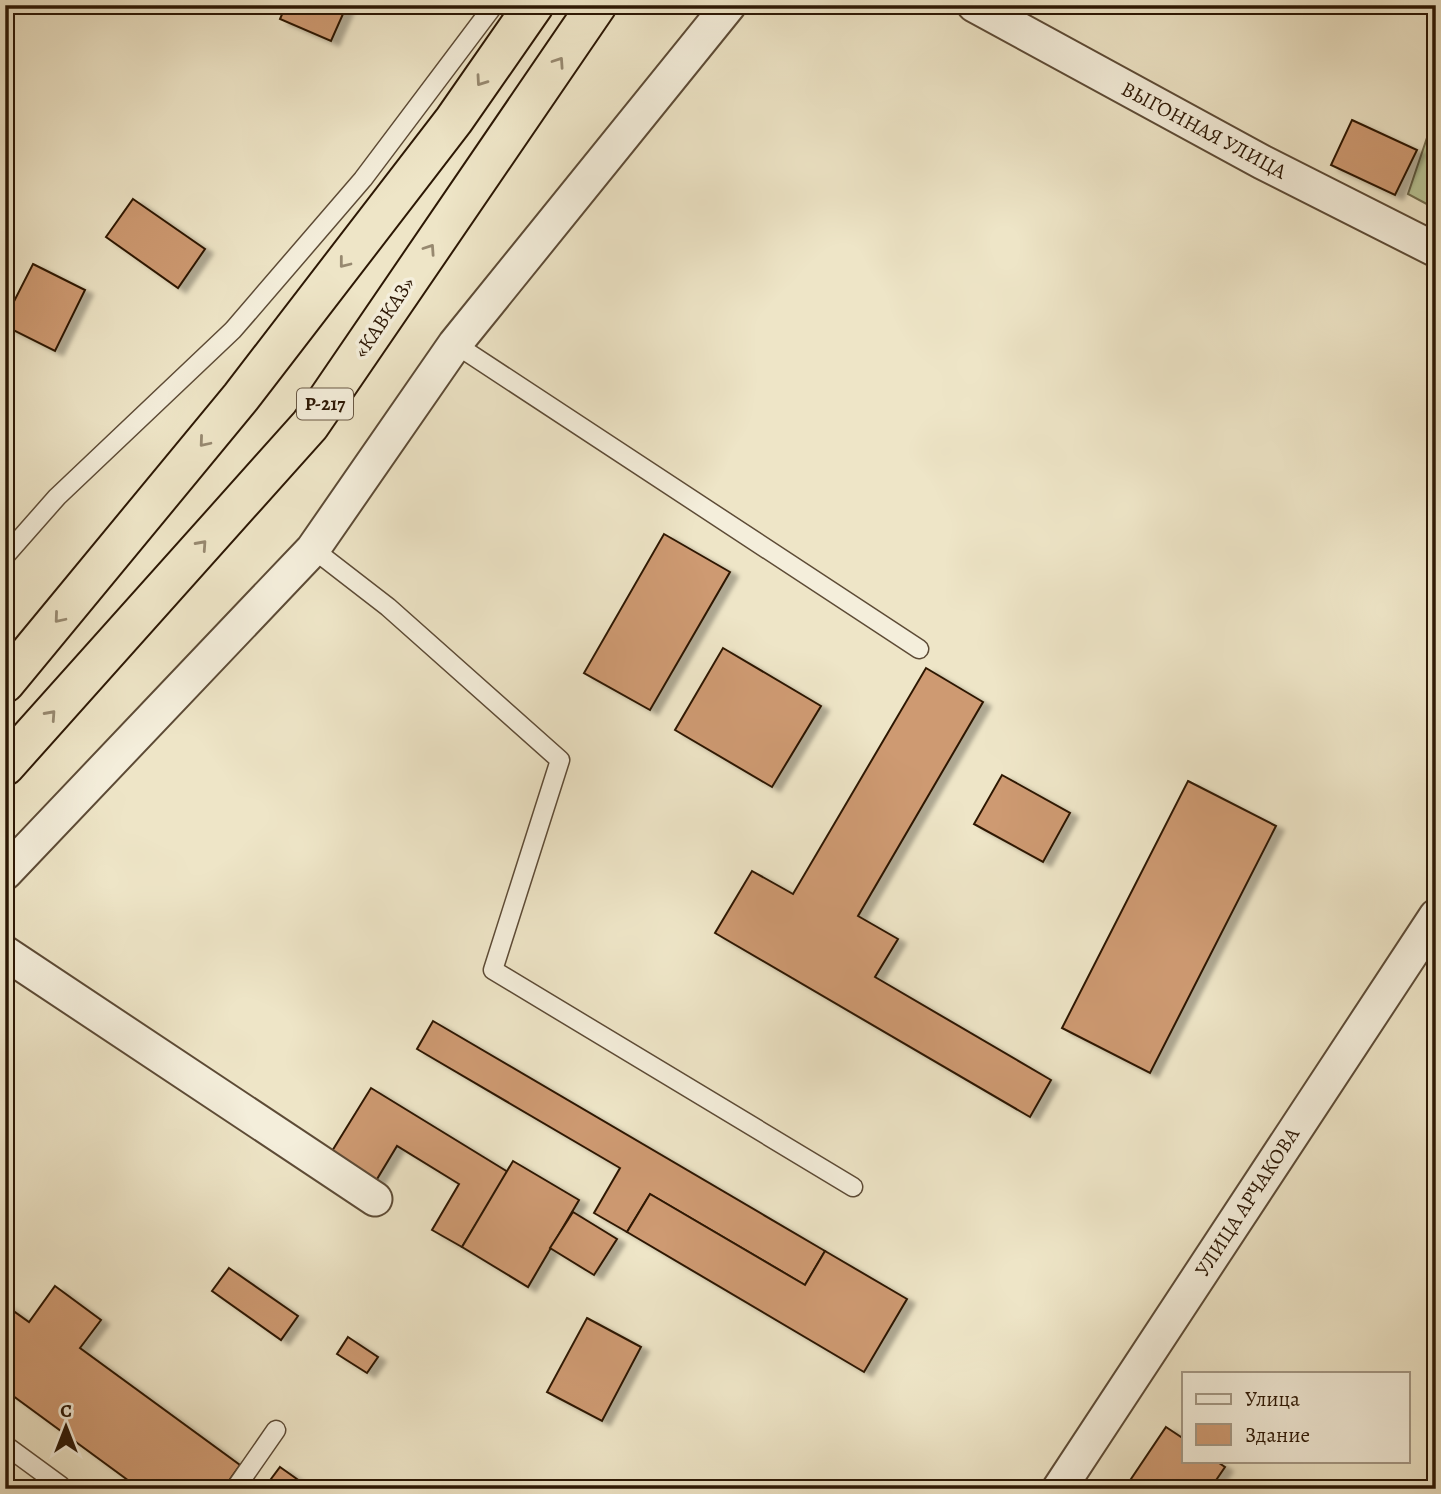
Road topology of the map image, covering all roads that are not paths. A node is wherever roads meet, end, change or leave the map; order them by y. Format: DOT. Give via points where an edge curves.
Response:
graph roads {
  1 [pos="494,5"];
  2 [pos="534,5"];
  3 [pos="597,5"];
  4 [pos="729,5"];
  5 [pos="974,5"];
  6 [pos="1436,250"];
  7 [pos="455,344"];
  8 [pos="313,550"];
  9 [pos="5,556"];
  10 [pos="919,649"];
  11 [pos="5,683"];
  12 [pos="5,766"];
  13 [pos="5,873"];
  14 [pos="1436,916"];
  15 [pos="5,953"];
  16 [pos="853,1187"];
  17 [pos="375,1199"];
  18 [pos="276,1430"];
  19 [pos="5,1445"];
  20 [pos="62,1488"];
  21 [pos="235,1489"];
  22 [pos="1059,1489"];
  1 -- 9 [label="lane" via="363,179 233,330 57,497"];
  2 -- 11 [label="highway, one-way" via="454,120 241,397"];
  12 -- 3 [label="highway, «КАВКАЗ» / Р-217, one-way" via="310,425"];
  4 -- 7 [label="street"];
  5 -- 6 [label="street, ВЫГОННАЯ УЛИЦА" via="1262,162"];
  7 -- 8 [label="street"];
  7 -- 10 [label="lane"];
  8 -- 13 [label="street"];
  8 -- 16 [label="lane" via="388,607 560,760 493,970"];
  14 -- 22 [label="street, УЛИЦА АРЧАКОВА"];
  15 -- 17 [label="street"];
  18 -- 21 [label="lane"];
  19 -- 20 [label="lane"];
}
